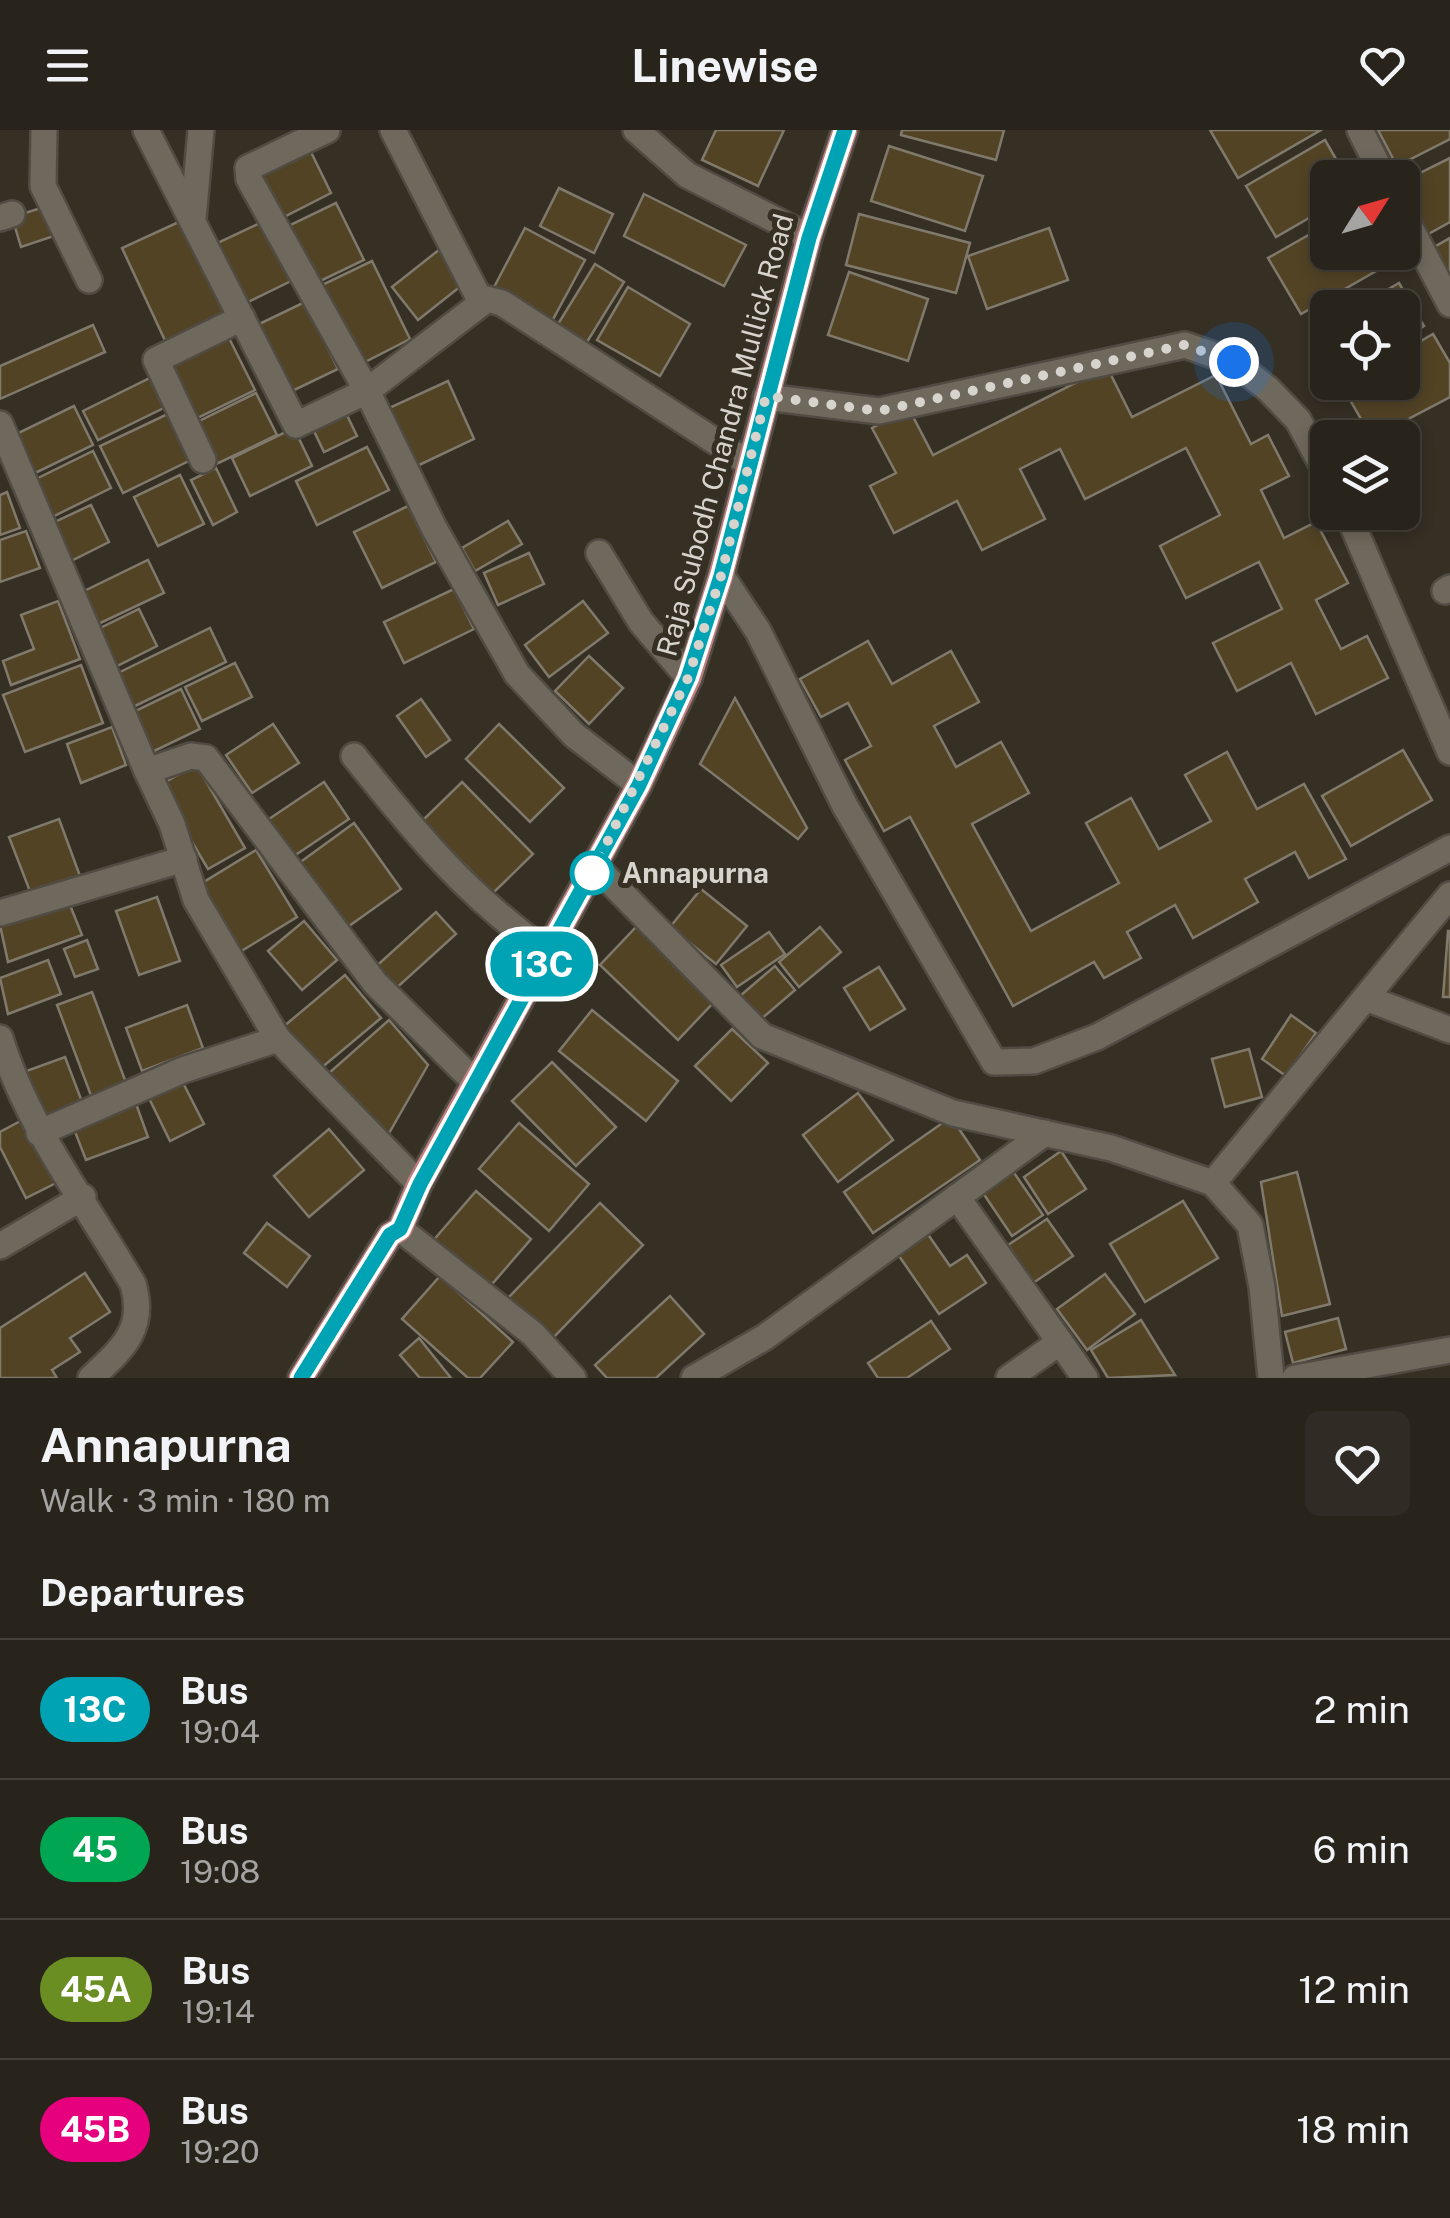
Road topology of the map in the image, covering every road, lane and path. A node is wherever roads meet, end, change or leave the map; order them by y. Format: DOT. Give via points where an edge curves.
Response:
graph roads {
  1 [pos="44,130"];
  2 [pos="146,130"];
  3 [pos="202,130"];
  4 [pos="327,130"];
  5 [pos="393,130"];
  6 [pos="636,130"];
  7 [pos="845,130"];
  8 [pos="1360,130"];
  9 [pos="1375,160"];
  10 [pos="193,220"];
  11 [pos="809,238"];
  12 [pos="1420,246"];
  13 [pos="89,280"];
  14 [pos="481,302"];
  15 [pos="1450,304"];
  16 [pos="242,318"];
  17 [pos="367,391"];
  18 [pos="766,396"];
  19 [pos="0,424"];
  20 [pos="1310,442"];
  21 [pos="203,460"];
  22 [pos="747,462"];
  23 [pos="1355,530"];
  24 [pos="599,553"];
  25 [pos="721,576"];
  26 [pos="688,678"];
  27 [pos="1450,752"];
  28 [pos="354,756"];
  29 [pos="148,770"];
  30 [pos="639,785"];
  31 [pos="1450,848"];
  32 [pos="184,859"];
  33 [pos="596,866"];
  34 [pos="1450,895"];
  35 [pos="0,913"];
  36 [pos="548,953"];
  37 [pos="1366,998"];
  38 [pos="1450,1030"];
  39 [pos="0,1038"];
  40 [pos="278,1039"];
  41 [pos="476,1083"];
  42 [pos="39,1133"];
  43 [pos="1045,1133"];
  44 [pos="1213,1183"];
  45 [pos="420,1184"];
  46 [pos="83,1197"];
  47 [pos="957,1197"];
  48 [pos="400,1229"];
  49 [pos="0,1246"];
  50 [pos="1060,1342"];
  51 [pos="1450,1350"];
  52 [pos="91,1378"];
  53 [pos="301,1378"];
  54 [pos="574,1378"];
  55 [pos="694,1378"];
  56 [pos="1009,1378"];
  57 [pos="1084,1378"];
  58 [pos="1270,1378"];
  59 [pos="1295,1378"];
  1 -- 13 [label="street" via="43,186"];
  2 -- 10 [label="street"];
  3 -- 10 [label="street"];
  4 -- 17 [label="street" via="260,159 248,168 248,179"];
  5 -- 14 [label="street"];
  6 -- 11 [label="street" via="687,175"];
  7 -- 11 [label="main road, Raja Subodh Chandra Mullick Road"];
  8 -- 9 [label="street"];
  10 -- 16 [label="street"];
  11 -- 18 [label="main road, Raja Subodh Chandra Mullick Road"];
  12 -- 15 [label="street"];
  14 -- 17 [label="street"];
  14 -- 22 [label="street" via="502,303"];
  16 -- 17 [label="street" via="296,425"];
  16 -- 21 [label="street" via="156,360"];
  17 -- 30 [label="street" via="516,674 574,735"];
  18 -- 20 [label="street" via="879,411 1184,345 1234,362 1298,420"];
  18 -- 22 [label="main road, Raja Subodh Chandra Mullick Road"];
  19 -- 29 [label="street"];
  22 -- 25 [label="main road, Raja Subodh Chandra Mullick Road"];
  23 -- 27 [label="street"];
  24 -- 26 [label="street" via="641,622"];
  25 -- 26 [label="main road, Raja Subodh Chandra Mullick Road"];
  25 -- 31 [label="street" via="758,631 845,806 994,1062 1034,1061 1097,1037"];
  26 -- 30 [label="main road, Raja Subodh Chandra Mullick Road"];
  28 -- 36 [label="street" via="431,853 491,912"];
  29 -- 32 [label="street"];
  29 -- 41 [label="street" via="190,756 206,758 375,983"];
  30 -- 33 [label="main road, Raja Subodh Chandra Mullick Road"];
  32 -- 35 [label="street"];
  32 -- 40 [label="street" via="196,900"];
  33 -- 36 [label="main road, Raja Subodh Chandra Mullick Road"];
  33 -- 43 [label="street" via="762,1036 953,1113"];
  34 -- 37 [label="street"];
  36 -- 41 [label="main road, Raja Subodh Chandra Mullick Road"];
  37 -- 38 [label="street"];
  37 -- 44 [label="street"];
  39 -- 42 [label="street"];
  40 -- 42 [label="street" via="183,1070"];
  40 -- 45 [label="street"];
  41 -- 45 [label="main road, Raja Subodh Chandra Mullick Road"];
  42 -- 46 [label="street"];
  43 -- 44 [label="street"];
  43 -- 47 [label="street"];
  44 -- 58 [label="street" via="1250,1225"];
  45 -- 48 [label="main road, Raja Subodh Chandra Mullick Road"];
  46 -- 49 [label="street"];
  46 -- 52 [label="street" via="140,1308 116,1355"];
  47 -- 50 [label="street"];
  47 -- 55 [label="street" via="765,1337"];
  48 -- 53 [label="main road, Raja Subodh Chandra Mullick Road" via="390,1235"];
  48 -- 54 [label="street" via="533,1334"];
  50 -- 56 [label="street"];
  50 -- 57 [label="street"];
  51 -- 59 [label="street"];
}
